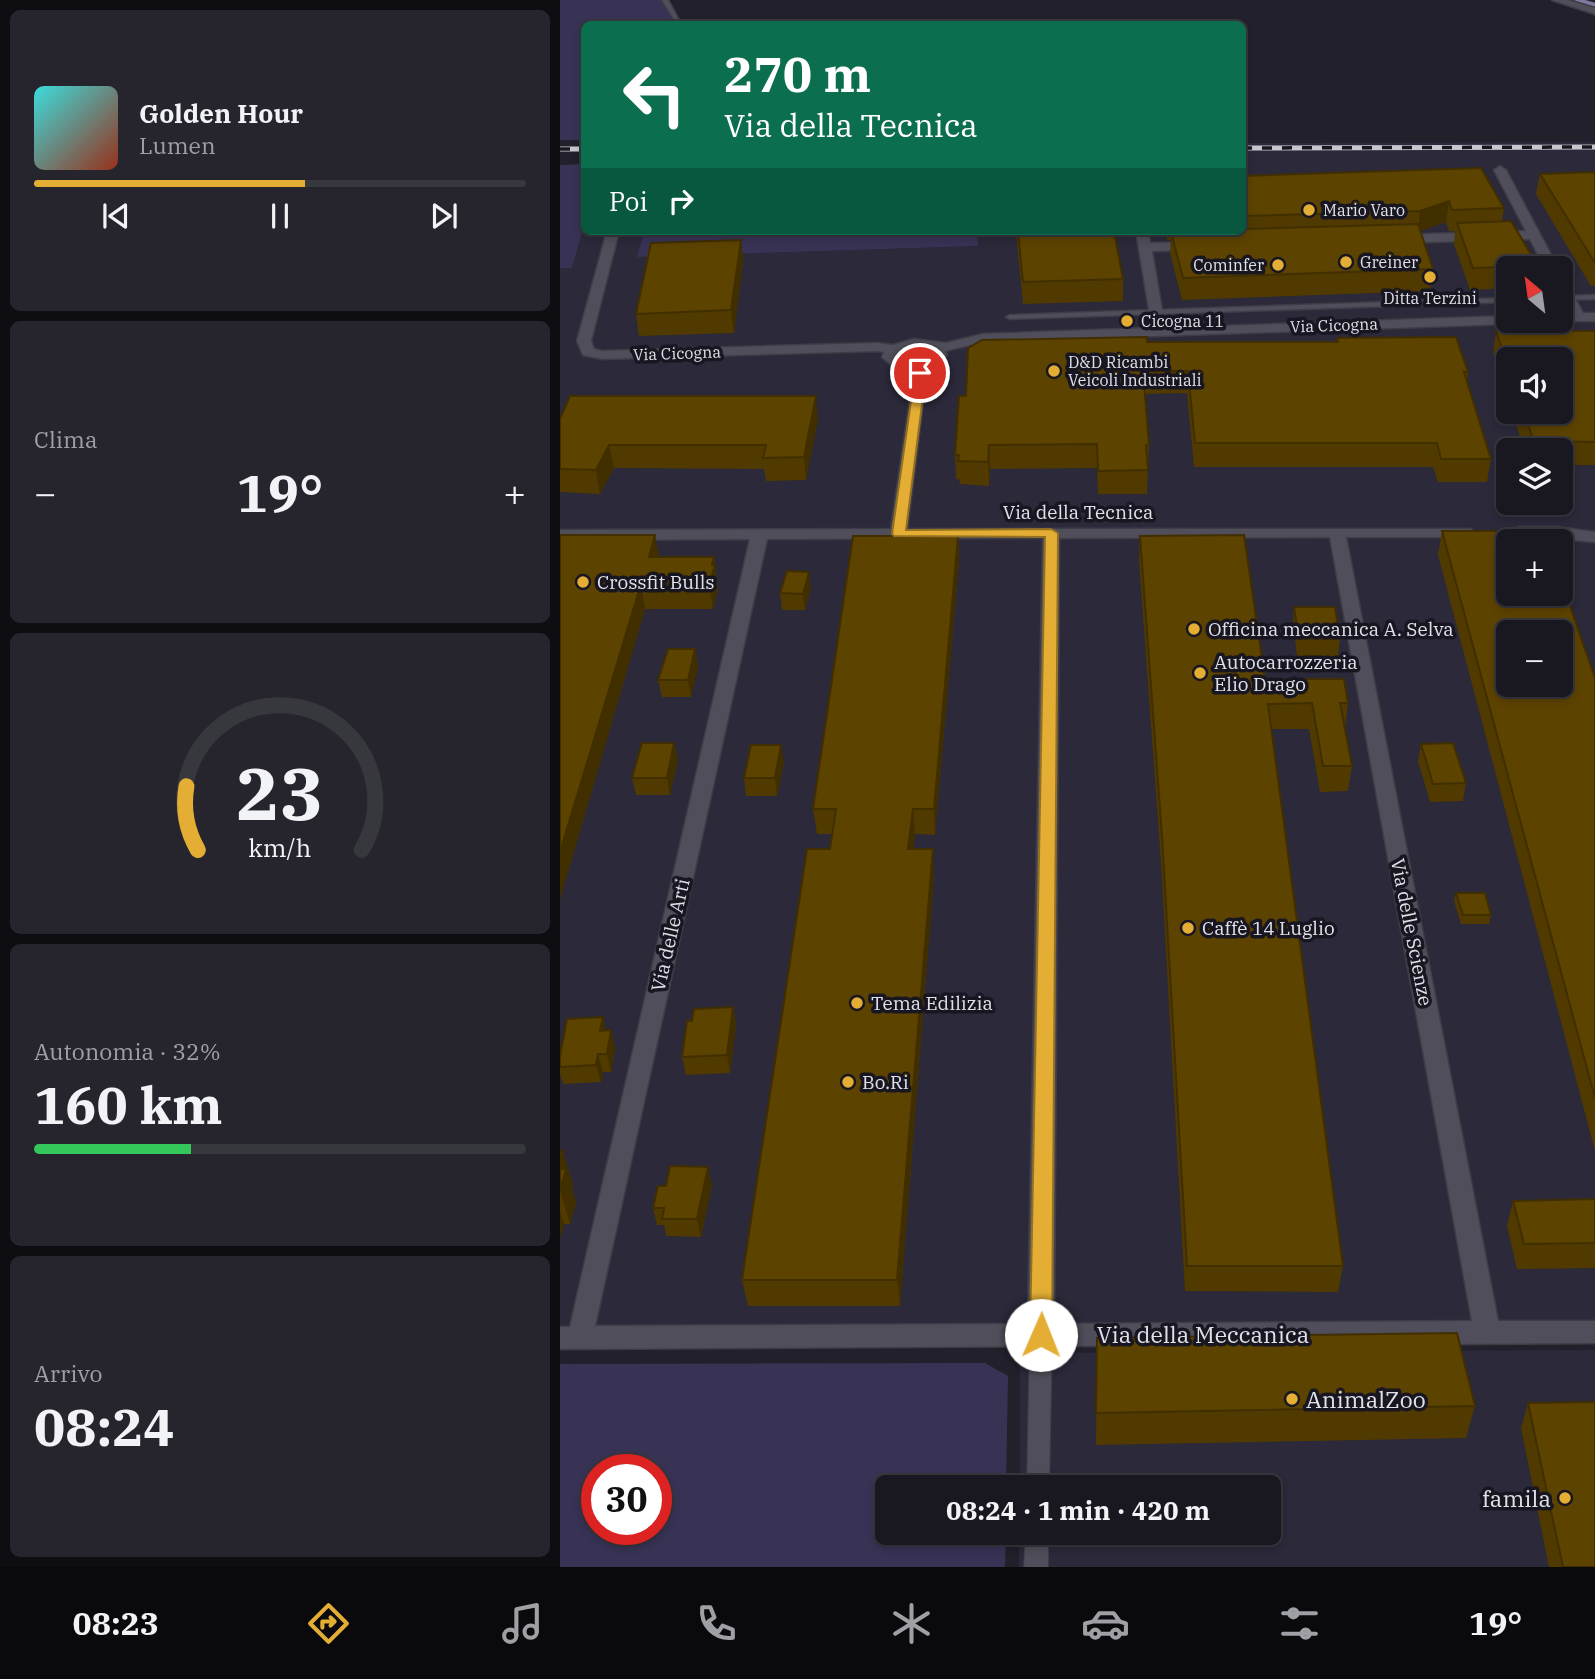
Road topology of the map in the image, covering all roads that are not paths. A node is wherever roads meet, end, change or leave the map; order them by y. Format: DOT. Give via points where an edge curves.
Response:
graph roads {
  1 [pos="665,0"];
  2 [pos="1557,0"];
  3 [pos="1595,11"];
  4 [pos="676,21"];
  5 [pos="1500,170"];
  6 [pos="612,235"];
  7 [pos="1143,235"];
  8 [pos="1534,235"];
  9 [pos="1381,240"];
  10 [pos="1214,245"];
  11 [pos="1145,247"];
  12 [pos="1545,256"];
  13 [pos="1573,295"];
  14 [pos="1595,297"];
  15 [pos="1496,300"];
  16 [pos="1573,309"];
  17 [pos="1156,312"];
  18 [pos="1010,317"];
  19 [pos="1573,317"];
  20 [pos="1578,317"];
  21 [pos="1595,317"];
  22 [pos="1496,320"];
  23 [pos="1159,331"];
  24 [pos="935,347"];
  25 [pos="893,349"];
  26 [pos="919,367"];
  27 [pos="1337,532"];
  28 [pos="760,533"];
  29 [pos="1051,533"];
  30 [pos="898,534"];
  31 [pos="560,535"];
  32 [pos="1595,537"];
  33 [pos="1595,1332"];
  34 [pos="1487,1333"];
  35 [pos="1041,1335"];
  36 [pos="570,1338"];
  37 [pos="1038,1475"];
  38 [pos="1037,1545"];
  39 [pos="1036,1567"];
  1 -- 4 [label="lane"];
  2 -- 3 [label="street"];
  5 -- 8 [label="street"];
  6 -- 25 [label="street, Via Cicogna" via="584,341 588,352"];
  7 -- 11 [label="street"];
  8 -- 9 [label="street"];
  8 -- 12 [label="street"];
  10 -- 11 [label="street"];
  11 -- 17 [label="street"];
  13 -- 14 [label="lane"];
  15 -- 17 [label="lane"];
  16 -- 20 [label="street"];
  17 -- 18 [label="lane"];
  17 -- 23 [label="street"];
  19 -- 20 [label="street"];
  20 -- 21 [label="street"];
  22 -- 23 [label="street, Via Cicogna"];
  23 -- 24 [label="street, Via Cicogna" via="983,338"];
  24 -- 25 [label="street, Via Cicogna" via="914,343"];
  24 -- 26 [label="street" via="937,359"];
  25 -- 26 [label="street" via="889,357 896,364"];
  26 -- 30 [label="street"];
  27 -- 29 [label="street, Via della Tecnica"];
  27 -- 32 [label="street, Via della Tecnica" via="1556,532"];
  27 -- 34 [label="street, Via delle Scienze"];
  28 -- 30 [label="street, Via della Tecnica"];
  28 -- 31 [label="street, Via della Tecnica"];
  28 -- 36 [label="street, Via delle Arti"];
  29 -- 30 [label="street, Via della Tecnica"];
  29 -- 35 [label="street"];
  33 -- 34 [label="street, Via della Meccanica"];
  34 -- 35 [label="street, Via della Meccanica"];
  35 -- 36 [label="street, Via della Meccanica"];
  35 -- 37 [label="street"];
  38 -- 39 [label="street"];
}
